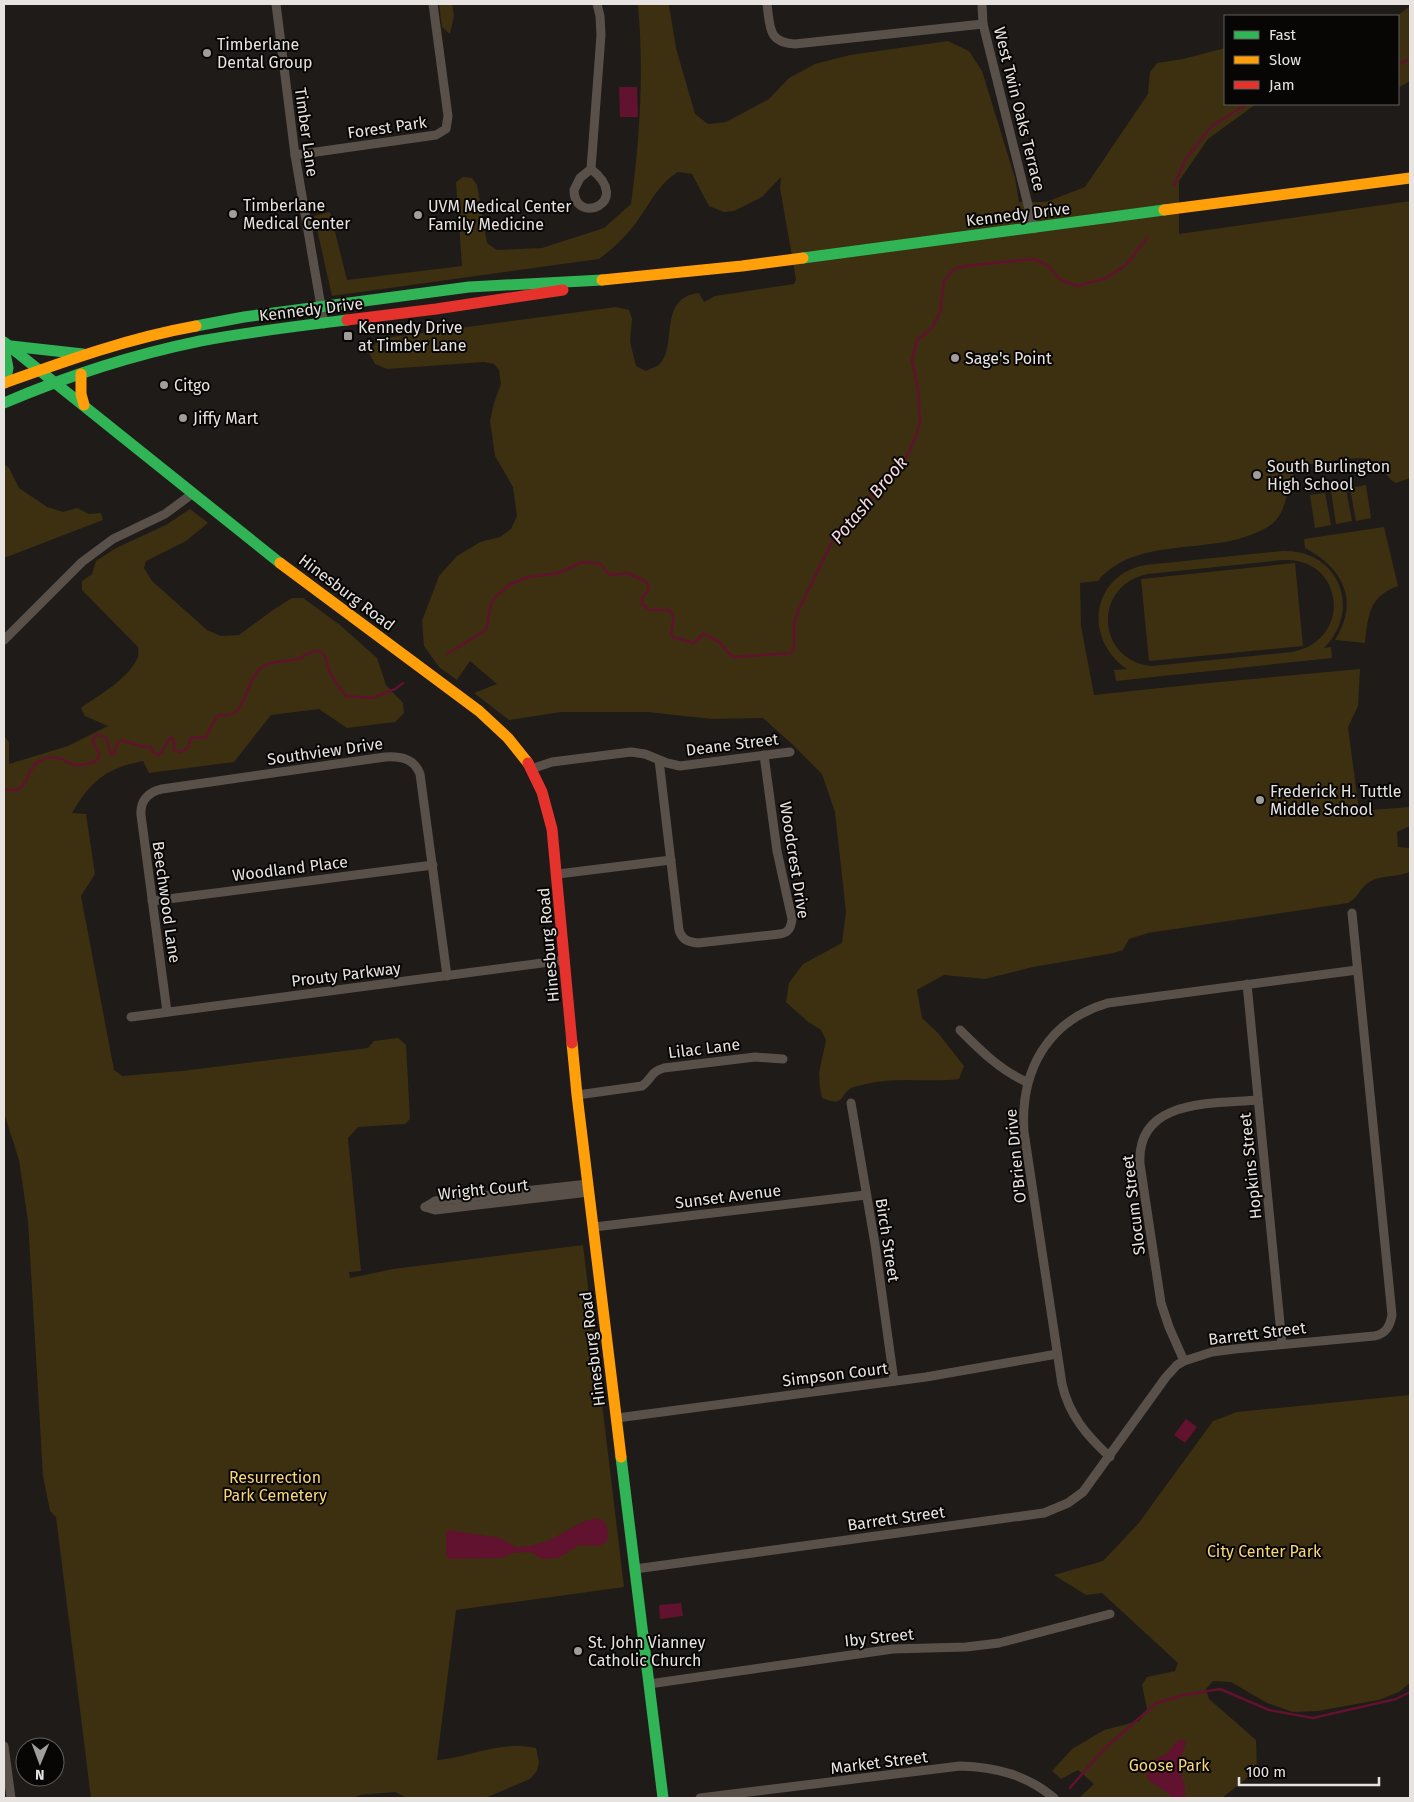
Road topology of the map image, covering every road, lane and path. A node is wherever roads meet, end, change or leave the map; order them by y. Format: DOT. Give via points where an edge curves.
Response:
graph roads {
  1 [pos="276,4"];
  2 [pos="433,4"];
  3 [pos="597,4"];
  4 [pos="767,4"];
  5 [pos="982,4"];
  6 [pos="983,24"];
  7 [pos="294,155"];
  8 [pos="591,169"];
  9 [pos="1410,178"];
  10 [pos="1034,229"];
  11 [pos="630,278"];
  12 [pos="321,308"];
  13 [pos="324,324"];
  14 [pos="5,345"];
  15 [pos="83,354"];
  16 [pos="39,370"];
  17 [pos="81,374"];
  18 [pos="4,383"];
  19 [pos="56,383"];
  20 [pos="4,403"];
  21 [pos="84,404"];
  22 [pos="192,494"];
  23 [pos="4,640"];
  24 [pos="790,752"];
  25 [pos="764,755"];
  26 [pos="659,760"];
  27 [pos="532,769"];
  28 [pos="146,798"];
  29 [pos="671,860"];
  30 [pos="433,864"];
  31 [pos="558,874"];
  32 [pos="152,901"];
  33 [pos="1352,913"];
  34 [pos="565,960"];
  35 [pos="1357,970"];
  36 [pos="447,976"];
  37 [pos="1247,984"];
  38 [pos="166,1012"];
  39 [pos="131,1017"];
  40 [pos="960,1030"];
  41 [pos="783,1059"];
  42 [pos="1027,1082"];
  43 [pos="577,1095"];
  44 [pos="1258,1100"];
  45 [pos="851,1103"];
  46 [pos="589,1188"];
  47 [pos="866,1195"];
  48 [pos="594,1227"];
  49 [pos="1282,1344"];
  50 [pos="1057,1354"];
  51 [pos="1184,1361"];
  52 [pos="894,1381"];
  53 [pos="617,1418"];
  54 [pos="1110,1457"];
  55 [pos="635,1569"];
  56 [pos="1110,1614"];
  57 [pos="649,1684"];
  58 [pos="4,1746"];
  59 [pos="8,1795"];
  60 [pos="663,1798"];
  61 [pos="700,1798"];
  62 [pos="1054,1798"];
  1 -- 7 [label="street, Timber Lane"];
  2 -- 7 [label="street, Forest Park" via="448,116 446,129 436,135"];
  3 -- 8 [label="street" via="601,35"];
  4 -- 6 [label="street, West Twin Oaks Terrace" via="773,35 778,41 796,44"];
  5 -- 6 [label="street"];
  6 -- 10 [label="street, West Twin Oaks Terrace"];
  7 -- 12 [label="street, Timber Lane"];
  8 -- 8 [label="street" via="580,178 574,190 576,201 588,208 599,206 607,193 604,182"];
  9 -- 10 [label="main road, Kennedy Drive"];
  10 -- 11 [label="main road, Kennedy Drive"];
  11 -- 12 [label="main road, Kennedy Drive" via="470,288"];
  11 -- 13 [label="main road, Kennedy Drive" via="472,306"];
  12 -- 13 [label="street, Timber Lane"];
  12 -- 15 [label="main road, Kennedy Drive" via="244,317 163,332"];
  13 -- 17 [label="main road, Kennedy Drive" via="195,342"];
  14 -- 15 [label="main road"];
  14 -- 16 [label="main road, Hinesburg Road"];
  14 -- 18 [label="main road" via="8,368"];
  15 -- 16 [label="main road, Kennedy Drive"];
  16 -- 18 [label="main road, Kennedy Drive"];
  16 -- 19 [label="main road, Hinesburg Road"];
  17 -- 19 [label="main road, Kennedy Drive"];
  17 -- 21 [label="main road"];
  19 -- 20 [label="main road, Kennedy Drive"];
  19 -- 21 [label="main road, Hinesburg Road"];
  21 -- 22 [label="main road, Hinesburg Road"];
  22 -- 23 [label="street" via="165,514 95,551"];
  22 -- 27 [label="main road, Hinesburg Road" via="312,588 464,698 508,737"];
  24 -- 25 [label="street, Deane Street"];
  25 -- 26 [label="street, Deane Street" via="685,766"];
  25 -- 29 [label="street, Woodcrest Drive" via="776,843 792,919 788,932 687,942 679,930"];
  26 -- 27 [label="street, Deane Street" via="631,752 552,762"];
  26 -- 29 [label="street, Woodcrest Drive"];
  27 -- 31 [label="main road, Hinesburg Road" via="542,788 551,820"];
  28 -- 30 [label="street, Southview Drive" via="162,789 385,757 404,758 416,766 420,774"];
  28 -- 32 [label="street, Beechwood Lane" via="140,815"];
  29 -- 31 [label="street"];
  30 -- 32 [label="street, Woodland Place"];
  30 -- 36 [label="street, Southview Drive"];
  31 -- 34 [label="main road, Hinesburg Road"];
  32 -- 38 [label="street, Beechwood Lane"];
  33 -- 35 [label="street, Barrett Street"];
  34 -- 36 [label="street, Prouty Parkway"];
  34 -- 43 [label="main road, Hinesburg Road"];
  35 -- 37 [label="street, O'Brien Drive"];
  35 -- 49 [label="street, Barrett Street" via="1391,1322 1385,1332 1374,1336"];
  36 -- 38 [label="street, Prouty Parkway"];
  37 -- 42 [label="street, O'Brien Drive" via="1132,999 1090,1010 1053,1037 1039,1055"];
  37 -- 44 [label="street, Hopkins Street"];
  38 -- 39 [label="street, Prouty Parkway"];
  40 -- 42 [label="street" via="1007,1072"];
  41 -- 43 [label="street, Lilac Lane" via="755,1057 664,1068 651,1075 642,1086"];
  42 -- 50 [label="street, O'Brien Drive" via="1024,1132"];
  43 -- 46 [label="main road, Hinesburg Road"];
  44 -- 49 [label="street, Hopkins Street"];
  44 -- 51 [label="street, Slocum Street" via="1170,1112 1154,1122 1143,1137 1139,1155 1161,1303"];
  45 -- 47 [label="street, Birch Street"];
  46 -- 46 [label="street, Wright Court" via="435,1201 425,1207 436,1210"];
  46 -- 48 [label="main road, Hinesburg Road"];
  47 -- 48 [label="street, Sunset Avenue"];
  47 -- 52 [label="street, Birch Street"];
  48 -- 53 [label="main road, Hinesburg Road"];
  49 -- 51 [label="street, Barrett Street" via="1218,1351"];
  50 -- 52 [label="street, Simpson Court"];
  50 -- 54 [label="street, O'Brien Drive" via="1071,1410 1088,1436"];
  51 -- 54 [label="street, Barrett Street" via="1166,1377"];
  52 -- 53 [label="street, Simpson Court"];
  53 -- 55 [label="main road, Hinesburg Road"];
  54 -- 55 [label="street, Barrett Street" via="1083,1492 1044,1513"];
  55 -- 57 [label="main road, Hinesburg Road"];
  56 -- 57 [label="street, Iby Street" via="999,1643 893,1649"];
  57 -- 60 [label="main road, Hinesburg Road"];
  58 -- 59 [label="street"];
  61 -- 62 [label="street, Market Street" via="960,1766 1011,1773 1041,1787"];
}
